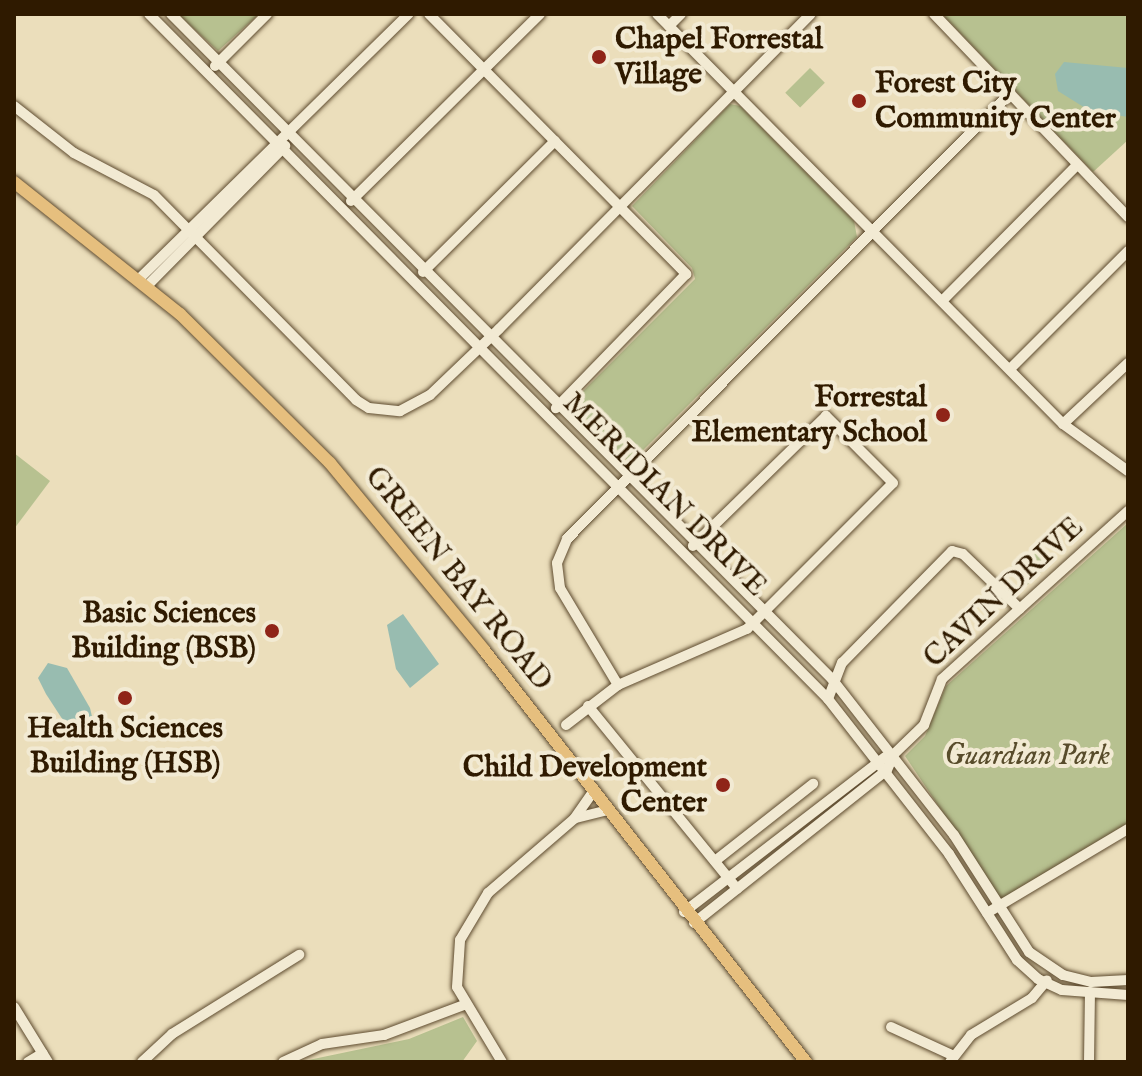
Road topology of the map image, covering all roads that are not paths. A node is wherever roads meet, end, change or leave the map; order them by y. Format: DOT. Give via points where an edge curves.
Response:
graph roads {
  1 [pos="149,14"];
  2 [pos="171,14"];
  3 [pos="267,14"];
  4 [pos="409,14"];
  5 [pos="429,14"];
  6 [pos="540,14"];
  7 [pos="657,14"];
  8 [pos="681,14"];
  9 [pos="811,14"];
  10 [pos="934,14"];
  11 [pos="669,26"];
  12 [pos="219,62"];
  13 [pos="484,69"];
  14 [pos="209,73"];
  15 [pos="734,91"];
  16 [pos="1010,93"];
  17 [pos="14,106"];
  18 [pos="290,133"];
  19 [pos="275,141"];
  20 [pos="555,141"];
  21 [pos="284,150"];
  22 [pos="1077,165"];
  23 [pos="14,182"];
  24 [pos="355,198"];
  25 [pos="620,207"];
  26 [pos="344,209"];
  27 [pos="1128,217"];
  28 [pos="188,229"];
  29 [pos="871,232"];
  30 [pos="196,238"];
  31 [pos="1128,251"];
  32 [pos="426,269"];
  33 [pos="416,279"];
  34 [pos="143,283"];
  35 [pos="942,301"];
  36 [pos="492,336"];
  37 [pos="481,346"];
  38 [pos="1128,363"];
  39 [pos="1010,369"];
  40 [pos="561,404"];
  41 [pos="550,414"];
  42 [pos="1063,424"];
  43 [pos="1126,467"];
  44 [pos="631,473"];
  45 [pos="620,485"];
  46 [pos="1128,511"];
  47 [pos="698,541"];
  48 [pos="687,552"];
  49 [pos="1020,609"];
  50 [pos="766,611"];
  51 [pos="756,621"];
  52 [pos="832,679"];
  53 [pos="618,685"];
  54 [pos="828,699"];
  55 [pos="588,706"];
  56 [pos="566,725"];
  57 [pos="894,754"];
  58 [pos="879,759"];
  59 [pos="887,770"];
  60 [pos="813,784"];
  61 [pos="594,790"];
  62 [pos="608,810"];
  63 [pos="574,819"];
  64 [pos="1128,829"];
  65 [pos="715,861"];
  66 [pos="728,877"];
  67 [pos="737,889"];
  68 [pos="1000,905"];
  69 [pos="684,912"];
  70 [pos="987,913"];
  71 [pos="694,923"];
  72 [pos="299,955"];
  73 [pos="1053,971"];
  74 [pos="1128,980"];
  75 [pos="1045,982"];
  76 [pos="1091,982"];
  77 [pos="1128,995"];
  78 [pos="1089,996"];
  79 [pos="464,1005"];
  80 [pos="14,1007"];
  81 [pos="891,1027"];
  82 [pos="45,1058"];
  83 [pos="951,1058"];
  84 [pos="28,1062"];
  85 [pos="142,1062"];
  86 [pos="283,1062"];
  87 [pos="502,1062"];
  88 [pos="806,1062"];
  89 [pos="1089,1062"];
  1 -- 14 [label="street, MERIDIAN DRIVE"];
  2 -- 12 [label="street, MERIDIAN DRIVE"];
  3 -- 12 [label="street"];
  4 -- 18 [label="street"];
  5 -- 13 [label="street"];
  6 -- 13 [label="street"];
  7 -- 11 [label="street"];
  8 -- 11 [label="street"];
  9 -- 15 [label="street"];
  10 -- 16 [label="street"];
  11 -- 15 [label="street"];
  12 -- 14 [label="street"];
  12 -- 18 [label="street, MERIDIAN DRIVE"];
  13 -- 20 [label="street"];
  13 -- 24 [label="street"];
  14 -- 19 [label="street, MERIDIAN DRIVE"];
  15 -- 25 [label="street"];
  15 -- 29 [label="street"];
  16 -- 22 [label="street"];
  16 -- 29 [label="street"];
  17 -- 28 [label="street" via="74,153 154,195"];
  18 -- 19 [label="street"];
  18 -- 21 [label="street"];
  18 -- 24 [label="street, MERIDIAN DRIVE"];
  19 -- 21 [label="street, MERIDIAN DRIVE"];
  19 -- 28 [label="street"];
  20 -- 25 [label="street"];
  20 -- 32 [label="street"];
  21 -- 26 [label="street, MERIDIAN DRIVE"];
  21 -- 30 [label="street"];
  22 -- 27 [label="street"];
  22 -- 35 [label="street"];
  23 -- 34 [label="main road, GREEN BAY ROAD"];
  24 -- 26 [label="street"];
  24 -- 32 [label="street, MERIDIAN DRIVE"];
  25 -- 36 [label="street"];
  25 -- 40 [label="street" via="686,274"];
  26 -- 33 [label="street, MERIDIAN DRIVE"];
  28 -- 30 [label="street"];
  28 -- 34 [label="street"];
  29 -- 35 [label="street"];
  29 -- 44 [label="street"];
  30 -- 34 [label="street"];
  30 -- 37 [label="street" via="339,385 369,408 400,411 418,404"];
  31 -- 39 [label="street"];
  32 -- 33 [label="street"];
  32 -- 36 [label="street, MERIDIAN DRIVE"];
  33 -- 37 [label="street, MERIDIAN DRIVE"];
  34 -- 61 [label="main road, GREEN BAY ROAD" via="228,358 330,463"];
  35 -- 39 [label="street"];
  36 -- 37 [label="street"];
  36 -- 40 [label="street, MERIDIAN DRIVE"];
  37 -- 41 [label="street, MERIDIAN DRIVE"];
  38 -- 42 [label="street"];
  39 -- 42 [label="street"];
  40 -- 41 [label="street"];
  40 -- 44 [label="street, MERIDIAN DRIVE"];
  41 -- 45 [label="street, MERIDIAN DRIVE"];
  42 -- 43 [label="street"];
  44 -- 45 [label="street"];
  44 -- 47 [label="street, MERIDIAN DRIVE"];
  45 -- 48 [label="street, MERIDIAN DRIVE"];
  45 -- 53 [label="street" via="567,539 557,563 567,603"];
  46 -- 49 [label="street, CAVIN DRIVE"];
  47 -- 48 [label="street"];
  47 -- 50 [label="street, MERIDIAN DRIVE"];
  47 -- 50 [label="street" via="826,416 893,483"];
  48 -- 51 [label="street, MERIDIAN DRIVE"];
  49 -- 52 [label="street" via="963,554 952,551"];
  49 -- 57 [label="street, CAVIN DRIVE" via="942,679 924,725"];
  50 -- 51 [label="street"];
  50 -- 52 [label="street, MERIDIAN DRIVE"];
  51 -- 53 [label="street" via="720,645"];
  51 -- 54 [label="street, MERIDIAN DRIVE"];
  52 -- 54 [label="street"];
  52 -- 57 [label="street, MERIDIAN DRIVE"];
  53 -- 55 [label="street"];
  54 -- 58 [label="street, MERIDIAN DRIVE"];
  55 -- 56 [label="street"];
  55 -- 65 [label="street"];
  57 -- 58 [label="street, CAVIN DRIVE"];
  57 -- 59 [label="street, CAVIN DRIVE"];
  57 -- 68 [label="street, MERIDIAN DRIVE"];
  58 -- 59 [label="street, MERIDIAN DRIVE"];
  58 -- 66 [label="street, CAVIN DRIVE"];
  59 -- 67 [label="street, CAVIN DRIVE"];
  59 -- 70 [label="street, MERIDIAN DRIVE"];
  60 -- 65 [label="street"];
  61 -- 62 [label="main road, GREEN BAY ROAD"];
  61 -- 63 [label="street"];
  62 -- 63 [label="street"];
  62 -- 69 [label="main road, GREEN BAY ROAD"];
  63 -- 79 [label="street" via="488,893 472,914 455,956"];
  64 -- 68 [label="street"];
  65 -- 66 [label="street"];
  66 -- 67 [label="street"];
  66 -- 69 [label="street, CAVIN DRIVE"];
  67 -- 71 [label="street, CAVIN DRIVE"];
  68 -- 70 [label="street"];
  68 -- 73 [label="street, MERIDIAN DRIVE" via="1029,952"];
  69 -- 71 [label="main road, GREEN BAY ROAD"];
  70 -- 75 [label="street, MERIDIAN DRIVE" via="1017,960"];
  71 -- 88 [label="main road, GREEN BAY ROAD"];
  72 -- 85 [label="street" via="172,1034"];
  73 -- 75 [label="street"];
  73 -- 76 [label="street, MERIDIAN DRIVE"];
  74 -- 76 [label="street, MERIDIAN DRIVE"];
  75 -- 78 [label="street, MERIDIAN DRIVE"];
  75 -- 83 [label="street"];
  76 -- 78 [label="street"];
  77 -- 78 [label="street, MERIDIAN DRIVE"];
  78 -- 89 [label="street"];
  79 -- 86 [label="street" via="401,1031 322,1044"];
  79 -- 87 [label="street"];
  80 -- 82 [label="street"];
  81 -- 83 [label="street"];
  82 -- 84 [label="street"];
}
